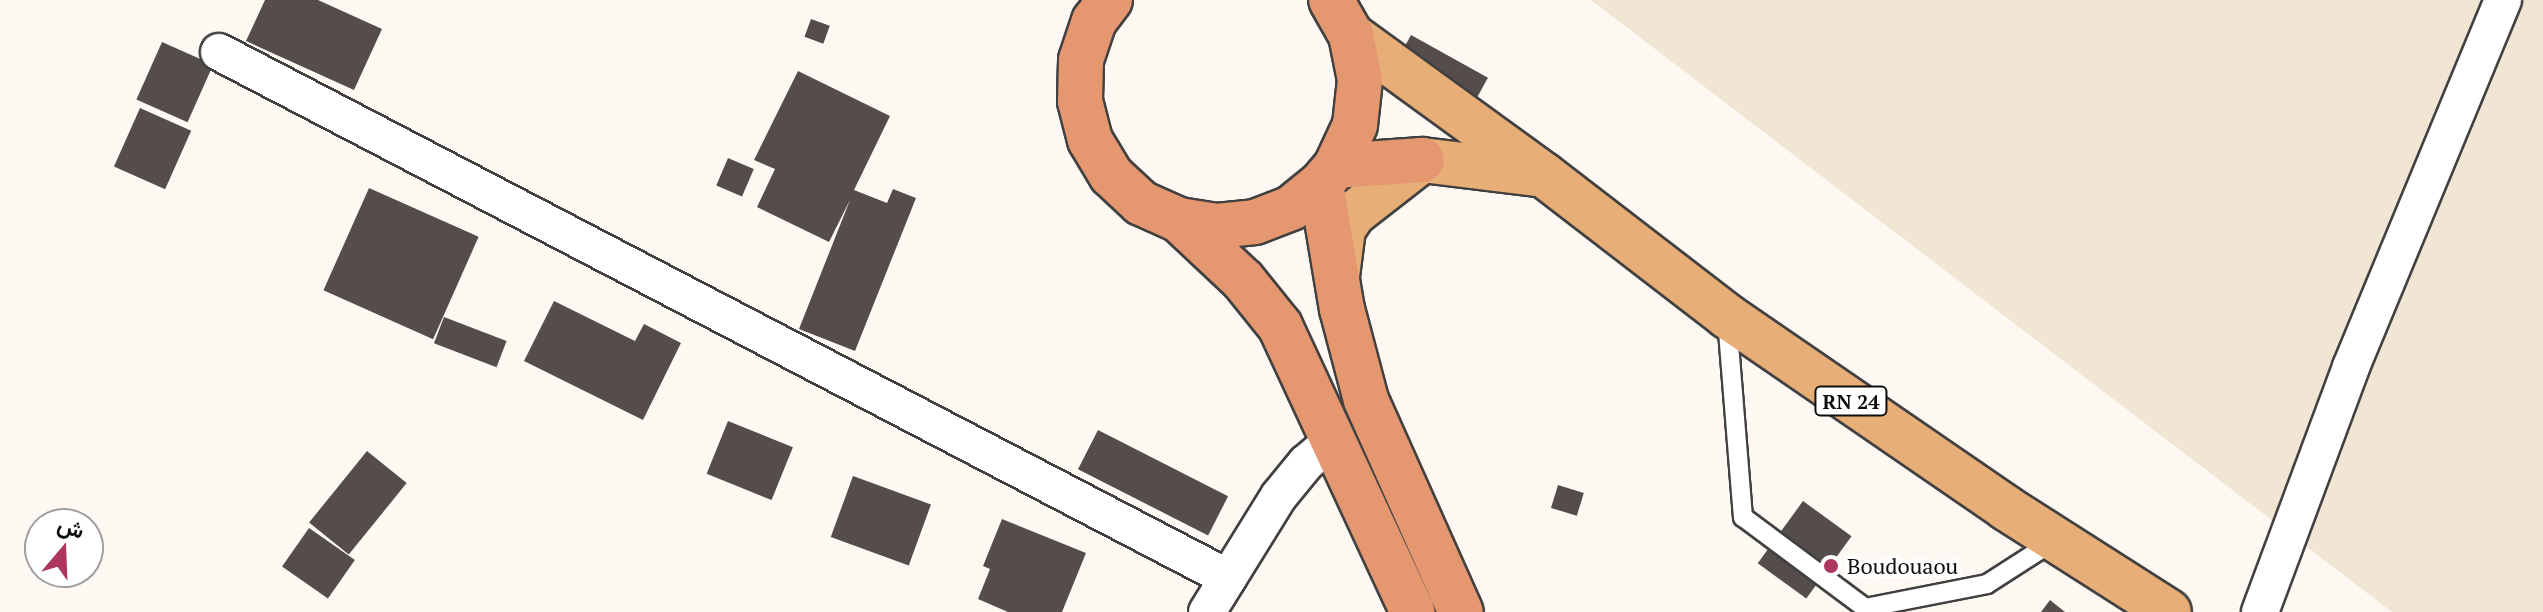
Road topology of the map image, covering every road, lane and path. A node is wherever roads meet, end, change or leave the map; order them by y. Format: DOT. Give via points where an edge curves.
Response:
graph roads {
  1 [pos="1080,0"];
  2 [pos="1110,0"];
  3 [pos="2503,0"];
  4 [pos="1341,17"];
  5 [pos="219,52"];
  6 [pos="1081,60"];
  7 [pos="1422,160"];
  8 [pos="1328,175"];
  9 [pos="1544,175"];
  10 [pos="1179,220"];
  11 [pos="1337,276"];
  12 [pos="1727,316"];
  13 [pos="1335,439"];
  14 [pos="2055,541"];
  15 [pos="1228,578"];
  16 [pos="1207,612"];
  17 [pos="1413,612"];
  18 [pos="1461,612"];
  19 [pos="2169,612"];
  20 [pos="2260,612"];
  1 -- 6 [label="highway"];
  2 -- 6 [label="highway" via="1094,21"];
  3 -- 20 [label="street" via="2351,367"];
  4 -- 8 [label="highway" via="1360,80 1355,125"];
  4 -- 9 [label="main road"];
  5 -- 15 [label="street"];
  6 -- 10 [label="highway" via="1080,101 1090,140 1111,175 1141,203"];
  7 -- 8 [label="highway"];
  7 -- 9 [label="main road"];
  7 -- 11 [label="main road" via="1353,214 1338,247"];
  8 -- 10 [label="highway" via="1291,208 1255,222 1217,226"];
  8 -- 11 [label="highway"];
  9 -- 12 [label="main road, RN 24"];
  10 -- 13 [label="highway" via="1243,280 1280,326"];
  11 -- 18 [label="highway" via="1366,400"];
  12 -- 14 [label="main road, RN 24"];
  12 -- 14 [label="lane" via="1743,517 1865,608 1987,584"];
  13 -- 15 [label="street" via="1279,496"];
  13 -- 17 [label="highway"];
  14 -- 19 [label="main road, RN 24"];
  15 -- 16 [label="street"];
}
